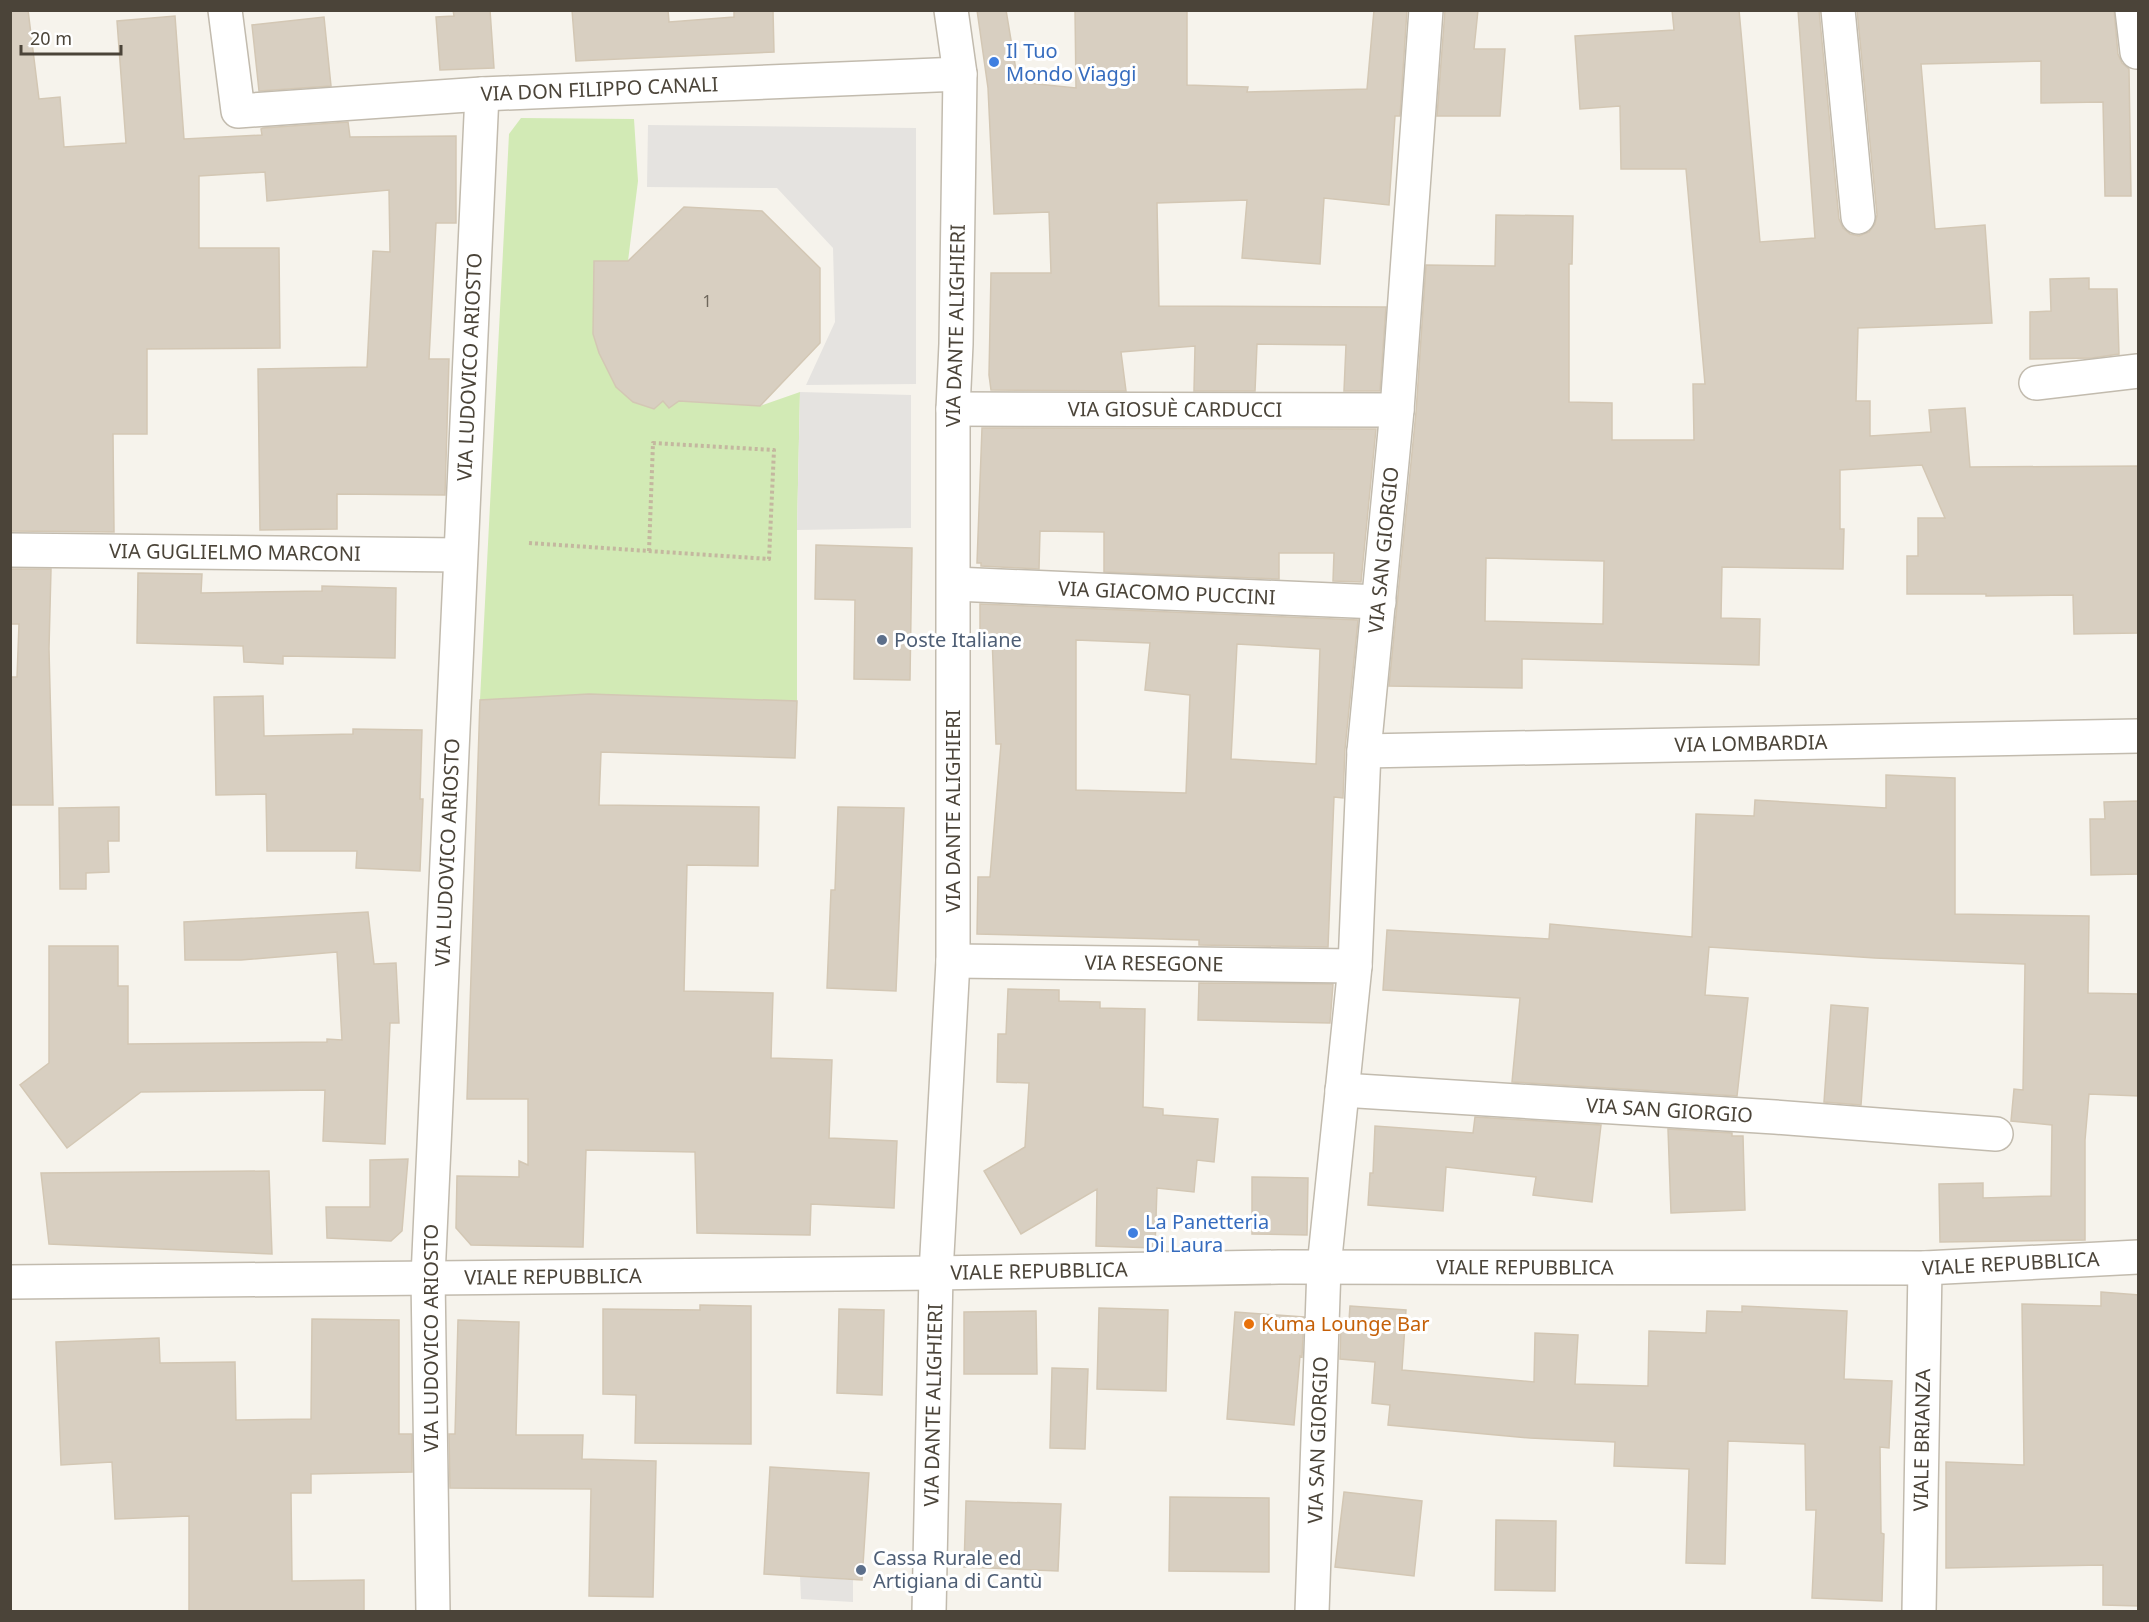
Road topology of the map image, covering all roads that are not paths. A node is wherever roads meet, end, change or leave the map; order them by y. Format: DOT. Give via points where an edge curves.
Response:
graph roads {
  1 [pos="225,10"];
  2 [pos="951,10"];
  3 [pos="1426,10"];
  4 [pos="1838,10"];
  5 [pos="2132,10"];
  6 [pos="2137,52"];
  7 [pos="960,74"];
  8 [pos="482,94"];
  9 [pos="1858,217"];
  10 [pos="2139,371"];
  11 [pos="2036,383"];
  12 [pos="953,409"];
  13 [pos="1397,410"];
  14 [pos="10,550"];
  15 [pos="460,555"];
  16 [pos="954,584"];
  17 [pos="1379,602"];
  18 [pos="2139,736"];
  19 [pos="1364,751"];
  20 [pos="953,961"];
  21 [pos="1355,966"];
  22 [pos="1342,1090"];
  23 [pos="1996,1134"];
  24 [pos="2139,1257"];
  25 [pos="1324,1267"];
  26 [pos="1925,1268"];
  27 [pos="936,1273"];
  28 [pos="428,1277"];
  29 [pos="10,1282"];
  30 [pos="433,1611"];
  31 [pos="929,1611"];
  32 [pos="1312,1611"];
  33 [pos="1919,1611"];
  1 -- 8 [label="street, VIA DON FILIPPO CANALI" via="238,111"];
  2 -- 7 [label="street, VIA DANTE ALIGHIERI"];
  3 -- 13 [label="street, VIA SAN GIORGIO"];
  4 -- 9 [label="street"];
  5 -- 6 [label="street"];
  7 -- 8 [label="street, VIA DON FILIPPO CANALI"];
  7 -- 12 [label="street, VIA DANTE ALIGHIERI"];
  8 -- 15 [label="street, VIA LUDOVICO ARIOSTO"];
  10 -- 11 [label="street"];
  12 -- 13 [label="street, VIA GIOSUÈ CARDUCCI"];
  12 -- 16 [label="street, VIA DANTE ALIGHIERI"];
  13 -- 17 [label="street, VIA SAN GIORGIO"];
  14 -- 15 [label="street, VIA GUGLIELMO MARCONI"];
  15 -- 28 [label="street, VIA LUDOVICO ARIOSTO"];
  16 -- 17 [label="street, VIA GIACOMO PUCCINI"];
  16 -- 20 [label="street, VIA DANTE ALIGHIERI"];
  17 -- 19 [label="street, VIA SAN GIORGIO"];
  18 -- 19 [label="street, VIA LOMBARDIA"];
  19 -- 21 [label="street, VIA SAN GIORGIO"];
  20 -- 21 [label="street, VIA RESEGONE"];
  20 -- 27 [label="street, VIA DANTE ALIGHIERI"];
  21 -- 22 [label="street, VIA SAN GIORGIO"];
  22 -- 23 [label="street, VIA SAN GIORGIO"];
  22 -- 25 [label="street, VIA SAN GIORGIO"];
  24 -- 26 [label="street, VIALE REPUBBLICA"];
  25 -- 26 [label="street, VIALE REPUBBLICA"];
  25 -- 27 [label="street, VIALE REPUBBLICA"];
  25 -- 32 [label="street, VIA SAN GIORGIO"];
  26 -- 33 [label="street, VIALE BRIANZA"];
  27 -- 28 [label="street, VIALE REPUBBLICA"];
  27 -- 31 [label="street, VIA DANTE ALIGHIERI"];
  28 -- 29 [label="street, VIALE REPUBBLICA"];
  28 -- 30 [label="street, VIA LUDOVICO ARIOSTO"];
}
